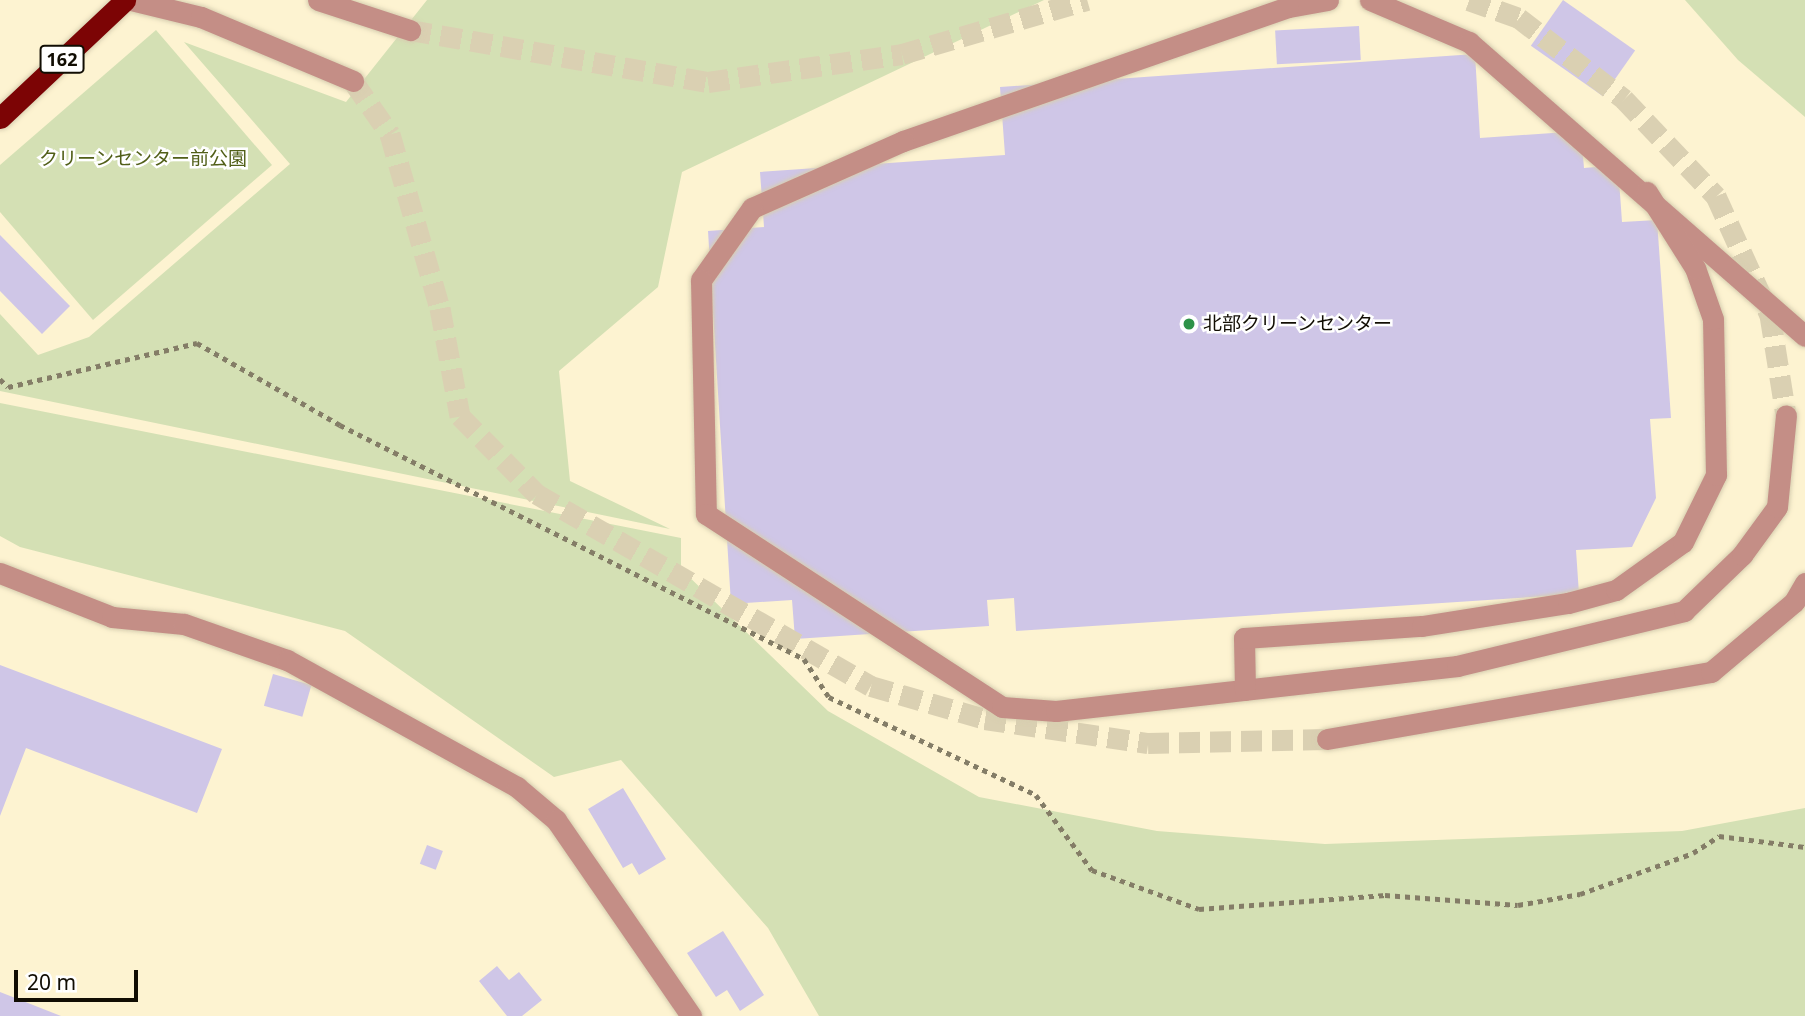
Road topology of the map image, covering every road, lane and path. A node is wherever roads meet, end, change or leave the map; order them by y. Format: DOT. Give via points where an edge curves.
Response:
graph roads {
  1 [pos="125,0"];
  2 [pos="131,0"];
  3 [pos="318,0"];
  4 [pos="1328,0"];
  5 [pos="1370,0"];
  6 [pos="410,30"];
  7 [pos="353,81"];
  8 [pos="0,118"];
  9 [pos="1647,192"];
  10 [pos="1805,336"];
  11 [pos="0,379"];
  12 [pos="1786,415"];
  13 [pos="0,573"];
  14 [pos="1805,583"];
  15 [pos="1245,690"];
  16 [pos="1327,740"];
  17 [pos="1805,846"];
  18 [pos="691,1016"];
  1 -- 8 [label="highway, 162"];
  2 -- 7 [label="street" via="201,17"];
  3 -- 6 [label="street"];
  4 -- 15 [label="street" via="1288,7 865,158 752,208 701,280 706,514 1002,707 1056,712"];
  5 -- 9 [label="street" via="1469,42"];
  9 -- 10 [label="street"];
  9 -- 15 [label="street" via="1695,268 1713,320 1716,475 1683,542 1616,590 1567,603 1422,626 1244,638"];
  11 -- 17 [label="path" via="8,387 197,343 340,425 804,659 829,697 1036,795 1092,870 1199,909 1385,895 1518,905 1580,894 1693,853 1719,836"];
  12 -- 15 [label="street" via="1777,507 1742,555 1684,611 1457,666"];
  13 -- 18 [label="street" via="112,617 195,627 287,660 517,787 556,820"];
  14 -- 16 [label="street" via="1794,602 1711,672"];
}
